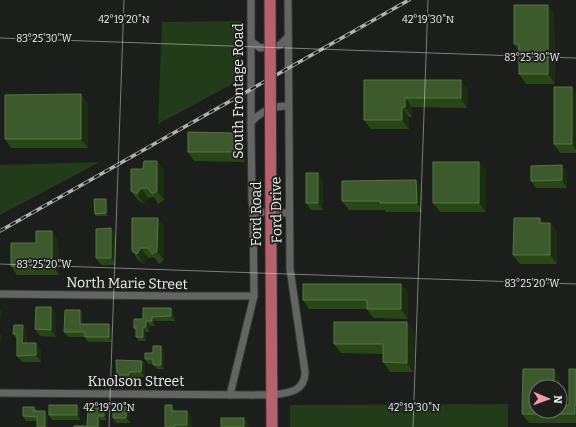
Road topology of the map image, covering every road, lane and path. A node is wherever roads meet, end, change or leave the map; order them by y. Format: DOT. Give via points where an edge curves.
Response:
graph roads {
  1 [pos="251,0"];
  2 [pos="270,0"];
  3 [pos="288,0"];
  4 [pos="288,37"];
  5 [pos="251,41"];
  6 [pos="288,106"];
  7 [pos="251,122"];
  8 [pos="253,212"];
  9 [pos="289,213"];
  10 [pos="0,294"];
  11 [pos="254,296"];
  12 [pos="0,393"];
  13 [pos="230,395"];
  14 [pos="272,395"];
  15 [pos="272,427"];
  1 -- 5 [label="street, South Frontage Road"];
  2 -- 14 [label="main road, Ford Road, bridge"];
  3 -- 4 [label="street, Ford Drive"];
  4 -- 5 [label="street" via="280,45 260,48"];
  4 -- 6 [label="street, Ford Drive"];
  5 -- 7 [label="street, South Frontage Road"];
  6 -- 7 [label="street" via="278,106 260,113"];
  6 -- 9 [label="street, Ford Drive"];
  7 -- 8 [label="street, South Frontage Road"];
  8 -- 9 [label="street"];
  8 -- 11 [label="street, South Frontage Road"];
  9 -- 14 [label="street, Ford Drive" via="290,268 305,376 298,390"];
  10 -- 11 [label="street, North Marie Street"];
  11 -- 13 [label="street, South Frontage Road"];
  12 -- 13 [label="street, Knolson Street"];
  13 -- 14 [label="street, Knolson Street"];
  14 -- 15 [label="main road, Ford Road"];
}
